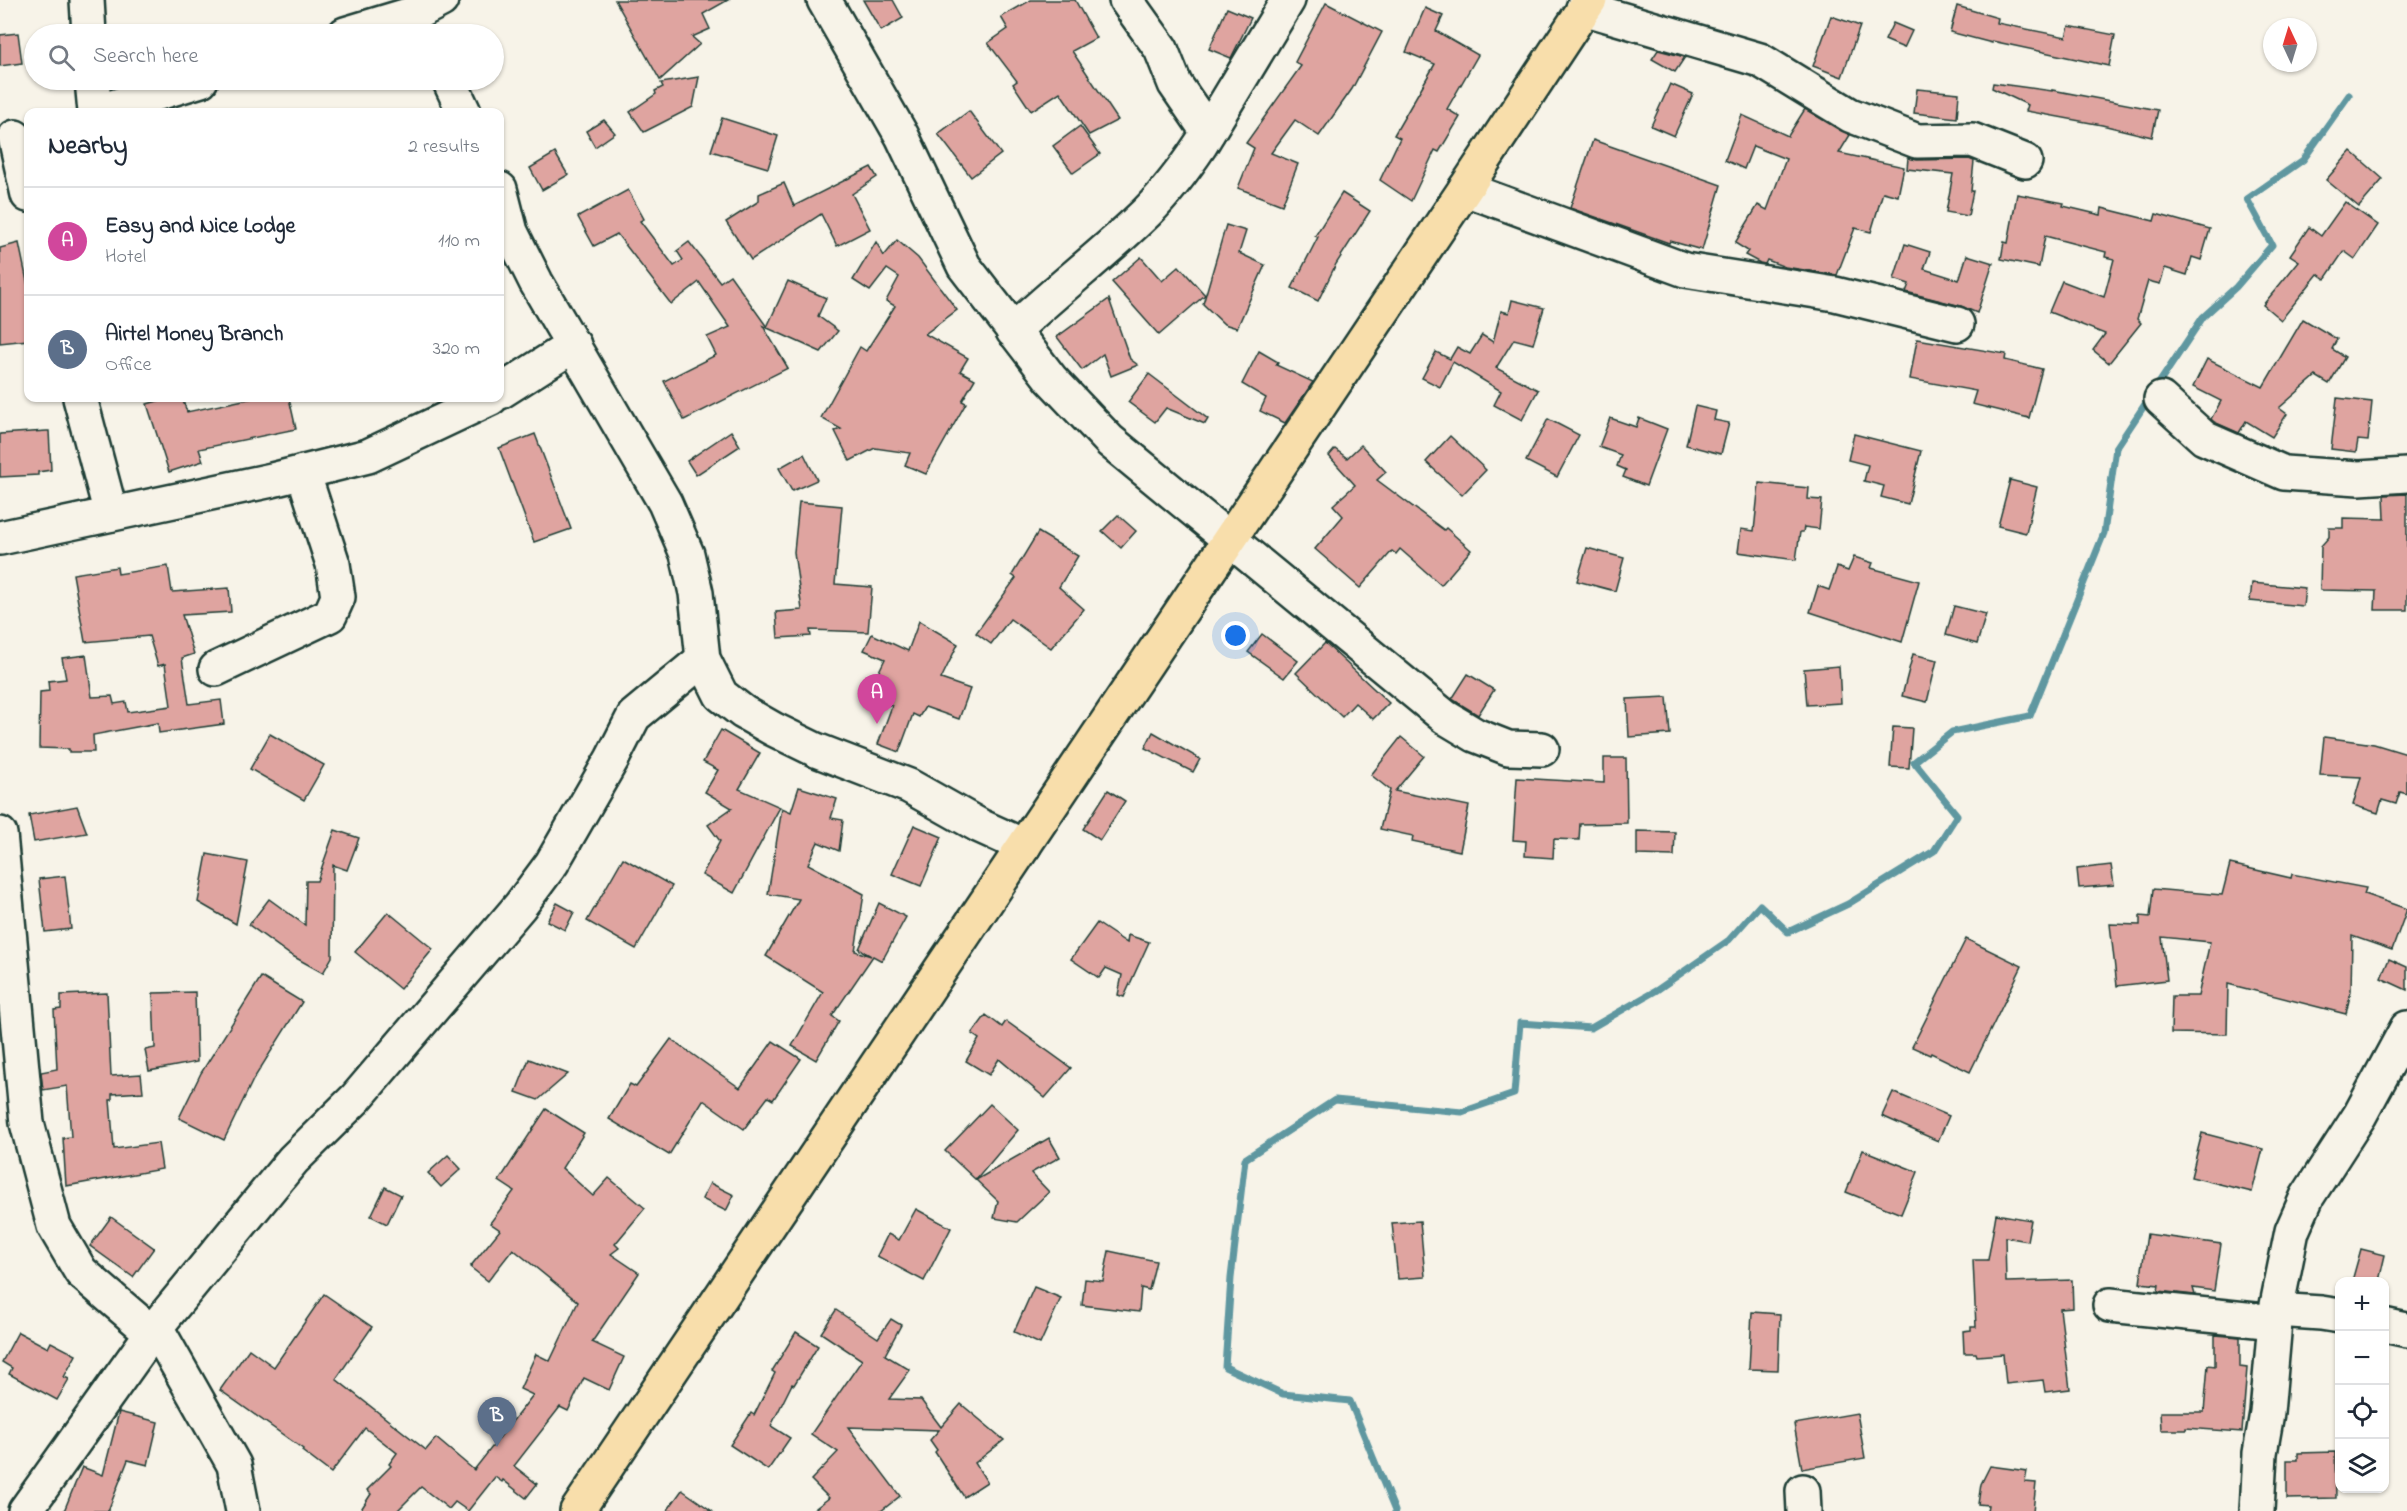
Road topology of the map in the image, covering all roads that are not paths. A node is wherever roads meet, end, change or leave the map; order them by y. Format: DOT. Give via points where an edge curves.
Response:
graph roads {
  1 [pos="87,0"];
  2 [pos="824,0"];
  3 [pos="1126,0"];
  4 [pos="1288,0"];
  5 [pos="1587,4"];
  6 [pos="429,15"];
  7 [pos="88,24"];
  8 [pos="389,24"];
  9 [pos="93,90"];
  10 [pos="168,90"];
  11 [pos="454,90"];
  12 [pos="95,108"];
  13 [pos="108,108"];
  14 [pos="462,108"];
  15 [pos="1208,132"];
  16 [pos="15,136"];
  17 [pos="2025,161"];
  18 [pos="24,177"];
  19 [pos="1465,189"];
  20 [pos="504,205"];
  21 [pos="1957,324"];
  22 [pos="1013,331"];
  23 [pos="574,345"];
  24 [pos="504,389"];
  25 [pos="2161,399"];
  26 [pos="81,402"];
  27 [pos="483,402"];
  28 [pos="303,472"];
  29 [pos="2407,475"];
  30 [pos="111,514"];
  31 [pos="0,538"];
  32 [pos="1230,539"];
  33 [pos="703,659"];
  34 [pos="216,669"];
  35 [pos="1542,749"];
  36 [pos="0,834"];
  37 [pos="1024,846"];
  38 [pos="8,989"];
  39 [pos="2407,1028"];
  40 [pos="2110,1305"];
  41 [pos="2335,1315"];
  42 [pos="2276,1316"];
  43 [pos="2389,1326"];
  44 [pos="2407,1329"];
  45 [pos="155,1331"];
  46 [pos="25,1511"];
  47 [pos="243,1511"];
  48 [pos="577,1511"];
  49 [pos="2257,1511"];
  1 -- 7 [label="street"];
  2 -- 22 [label="street" via="902,136 964,266"];
  3 -- 15 [label="street" via="1161,49 1175,84"];
  4 -- 15 [label="street"];
  5 -- 17 [label="street" via="1760,60 1850,115 1917,141 1972,140"];
  5 -- 19 [label="main road"];
  6 -- 8 [label="street"];
  9 -- 12 [label="street"];
  10 -- 13 [label="street"];
  11 -- 14 [label="street"];
  15 -- 22 [label="street" via="1187,165 1148,211"];
  16 -- 18 [label="street"];
  19 -- 21 [label="street" via="1685,270 1835,294"];
  19 -- 32 [label="main road"];
  20 -- 23 [label="street" via="511,232"];
  22 -- 32 [label="street" via="1051,379 1110,441"];
  23 -- 24 [label="street"];
  23 -- 33 [label="street" via="665,503 687,554 696,593"];
  25 -- 29 [label="street" via="2204,438 2284,473 2359,478"];
  26 -- 30 [label="street"];
  27 -- 28 [label="street" via="368,456"];
  28 -- 30 [label="street"];
  28 -- 34 [label="street" via="333,564 338,597 330,615"];
  30 -- 31 [label="street"];
  32 -- 35 [label="street" via="1445,717 1508,748"];
  32 -- 37 [label="main road"];
  33 -- 37 [label="street" via="721,695 742,712 816,750 909,786"];
  33 -- 45 [label="street" via="634,716 552,863 520,906 356,1098 293,1160"];
  36 -- 38 [label="street"];
  37 -- 48 [label="main road"];
  38 -- 45 [label="street" via="27,1124 54,1226 81,1272"];
  39 -- 42 [label="street" via="2360,1115 2307,1197 2292,1231"];
  40 -- 42 [label="street"];
  41 -- 42 [label="street" via="2321,1312"];
  42 -- 49 [label="street"];
  43 -- 44 [label="street"];
  45 -- 46 [label="street"];
  45 -- 47 [label="street" via="234,1465"];
}
